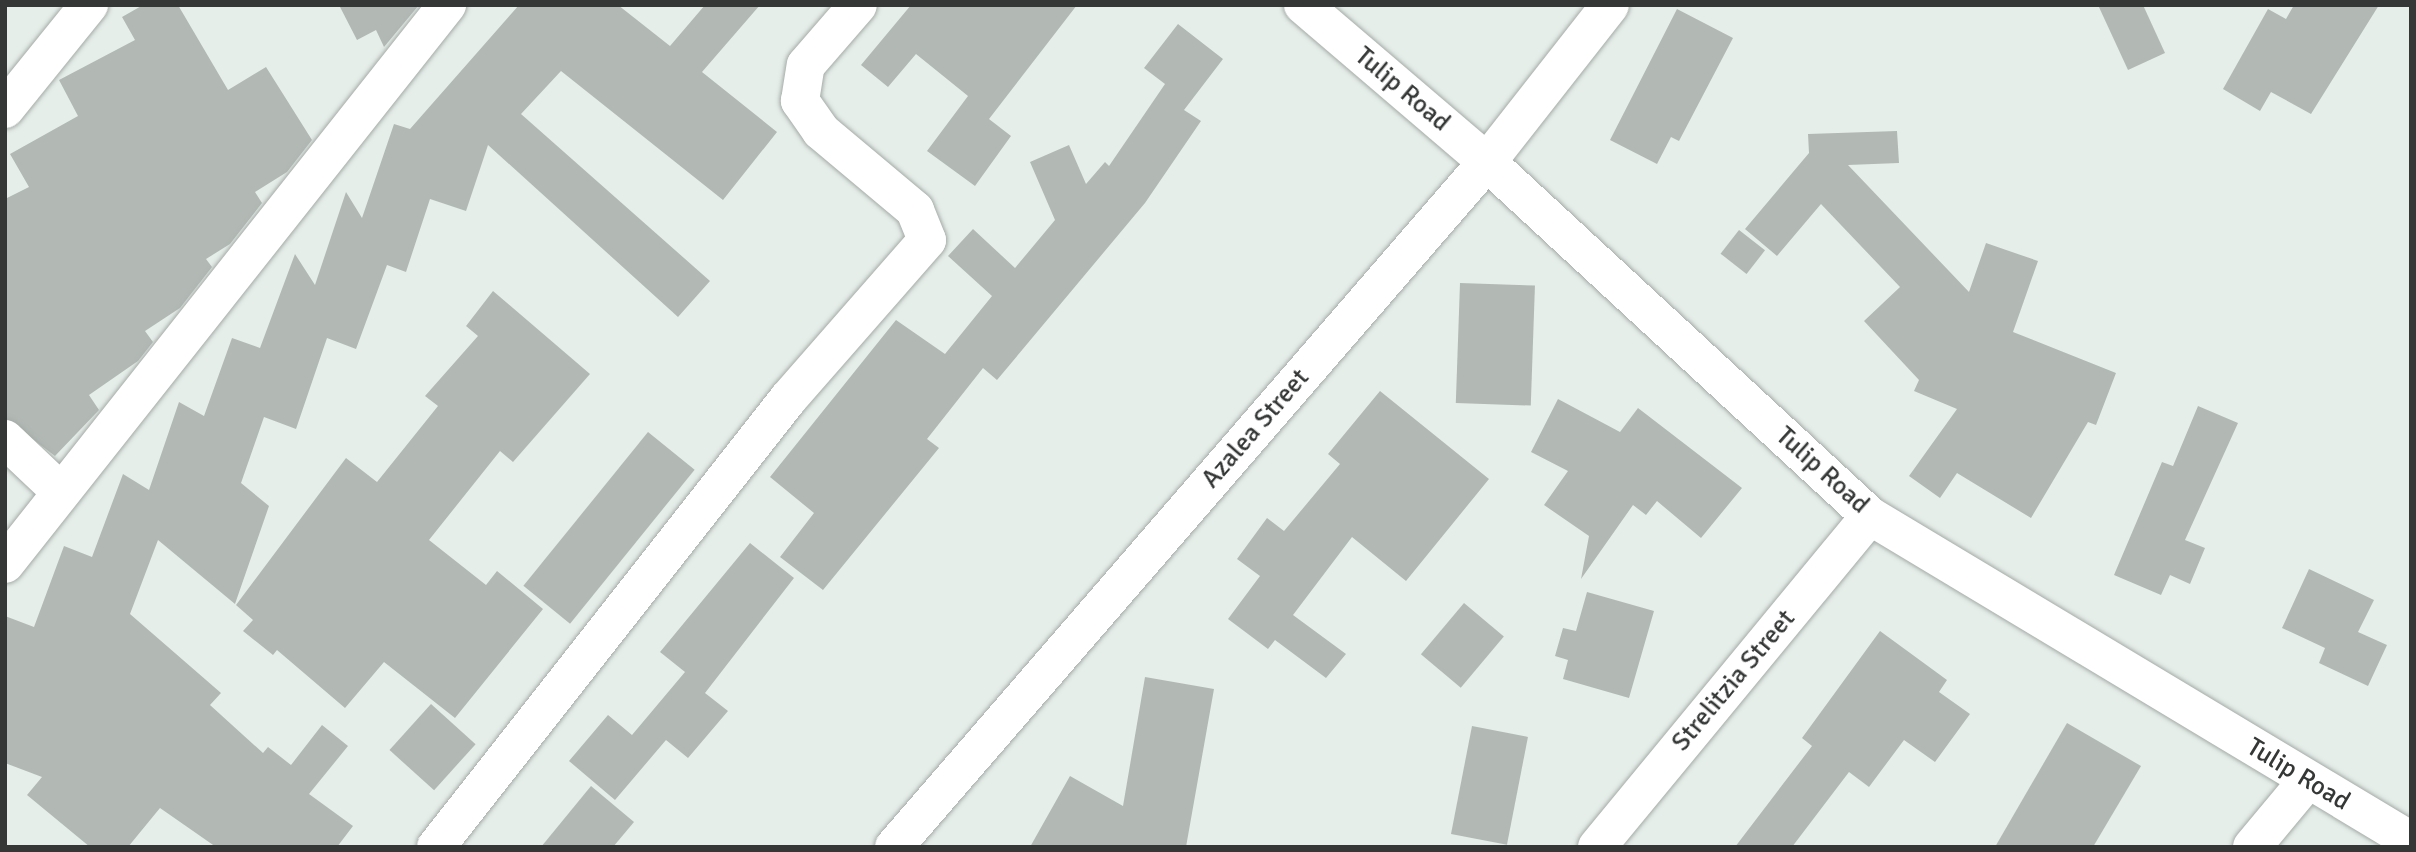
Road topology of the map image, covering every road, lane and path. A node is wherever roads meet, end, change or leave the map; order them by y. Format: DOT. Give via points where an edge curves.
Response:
graph roads {
  1 [pos="89,5"];
  2 [pos="447,5"];
  3 [pos="858,5"];
  4 [pos="1303,5"];
  5 [pos="1610,5"];
  6 [pos="5,109"];
  7 [pos="1487,162"];
  8 [pos="5,439"];
  9 [pos="60,491"];
  10 [pos="1870,516"];
  11 [pos="5,564"];
  12 [pos="2307,781"];
  13 [pos="2411,841"];
  14 [pos="436,847"];
  15 [pos="894,847"];
  16 [pos="1597,847"];
  17 [pos="2252,847"];
  1 -- 6 [label="street"];
  2 -- 9 [label="street"];
  3 -- 14 [label="street" via="806,65 800,101 821,131 915,209 927,240 788,399"];
  4 -- 7 [label="street, Tulip Road"];
  5 -- 7 [label="street, Azalea Street"];
  7 -- 10 [label="street, Tulip Road"];
  7 -- 15 [label="street, Azalea Street"];
  8 -- 9 [label="street"];
  9 -- 11 [label="street"];
  10 -- 12 [label="street, Tulip Road"];
  10 -- 16 [label="street, Strelitzia Street"];
  12 -- 13 [label="street, Tulip Road"];
  12 -- 17 [label="street"];
}
